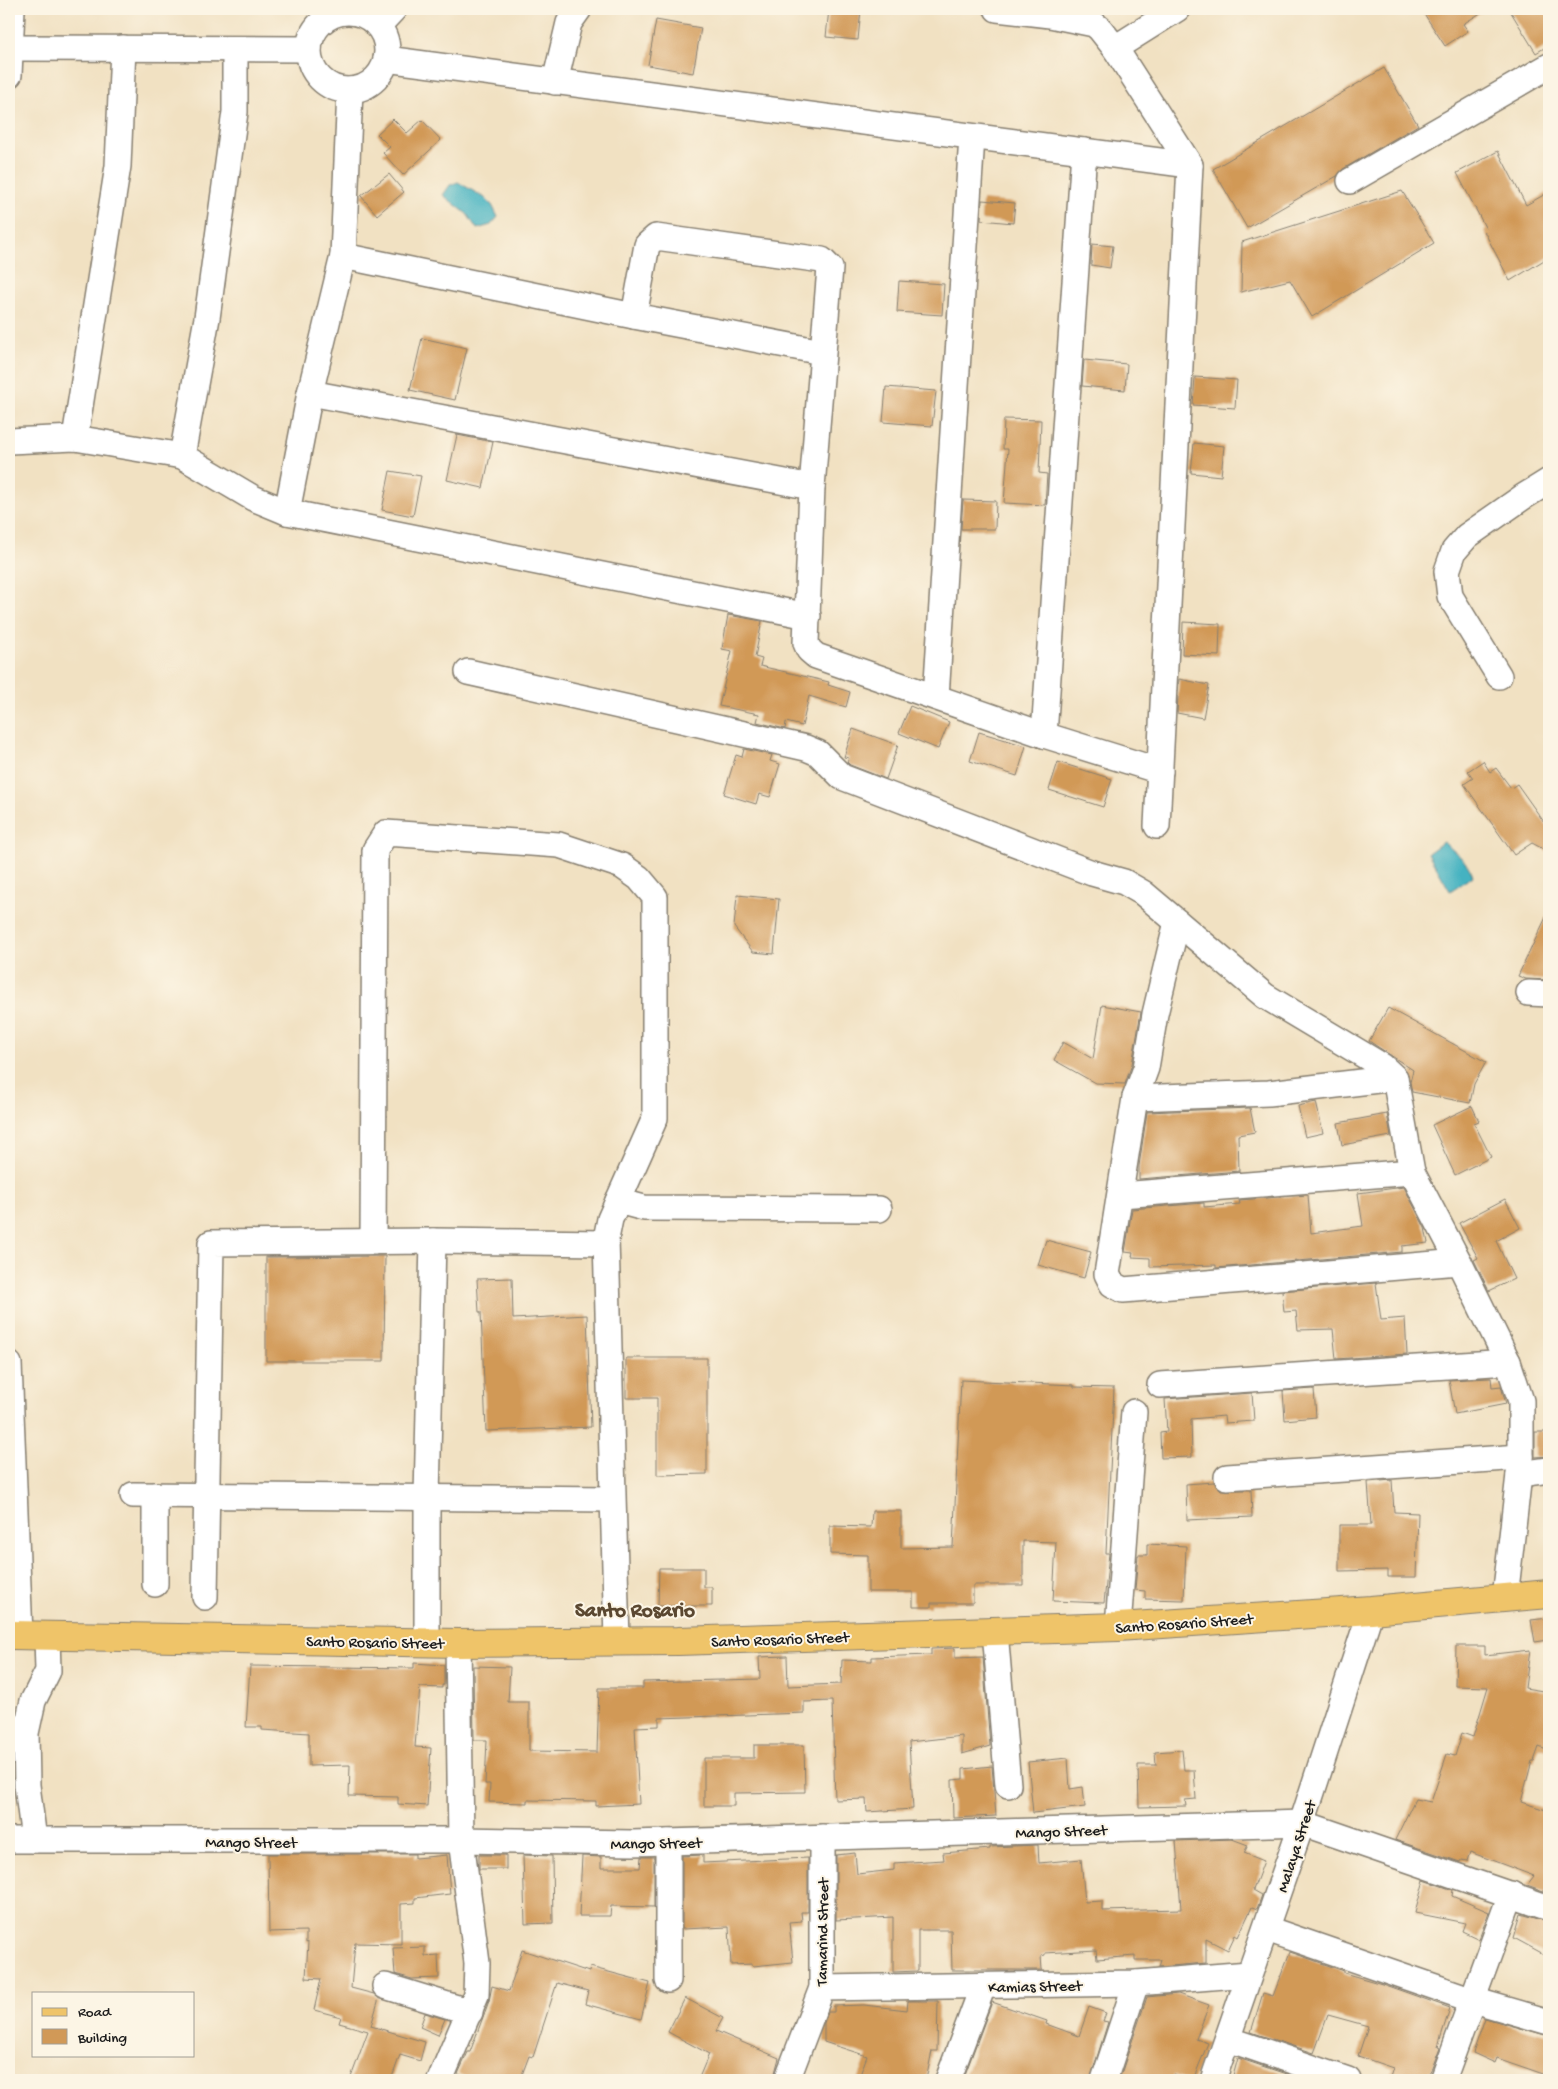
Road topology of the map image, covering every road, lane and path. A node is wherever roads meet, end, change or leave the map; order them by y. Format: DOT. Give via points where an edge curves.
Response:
graph roads {
  1 [pos="12,9"];
  2 [pos="580,9"];
  3 [pos="997,9"];
  4 [pos="1177,9"];
  5 [pos="1050,12"];
  6 [pos="386,17"];
  7 [pos="10,48"];
  8 [pos="123,48"];
  9 [pos="1115,48"];
  10 [pos="235,49"];
  11 [pos="309,49"];
  12 [pos="386,59"];
  13 [pos="1549,66"];
  14 [pos="9,75"];
  15 [pos="555,82"];
  16 [pos="350,90"];
  17 [pos="972,137"];
  18 [pos="1084,152"];
  19 [pos="1190,166"];
  20 [pos="1350,181"];
  21 [pos="343,256"];
  22 [pos="634,316"];
  23 [pos="822,352"];
  24 [pos="310,393"];
  25 [pos="75,438"];
  26 [pos="9,441"];
  27 [pos="182,456"];
  28 [pos="1549,481"];
  29 [pos="812,487"];
  30 [pos="287,512"];
  31 [pos="808,616"];
  32 [pos="468,672"];
  33 [pos="1499,676"];
  34 [pos="936,697"];
  35 [pos="1044,735"];
  36 [pos="1160,771"];
  37 [pos="1157,826"];
  38 [pos="1177,922"];
  39 [pos="1395,1078"];
  40 [pos="1135,1098"];
  41 [pos="1412,1172"];
  42 [pos="1121,1195"];
  43 [pos="618,1201"];
  44 [pos="880,1209"];
  45 [pos="433,1241"];
  46 [pos="373,1242"];
  47 [pos="606,1243"];
  48 [pos="1459,1262"];
  49 [pos="1508,1362"];
  50 [pos="9,1364"];
  51 [pos="1160,1385"];
  52 [pos="1134,1412"];
  53 [pos="1520,1465"];
  54 [pos="1549,1470"];
  55 [pos="1227,1477"];
  56 [pos="207,1496"];
  57 [pos="427,1497"];
  58 [pos="612,1499"];
  59 [pos="155,1584"];
  60 [pos="1549,1594"];
  61 [pos="205,1597"];
  62 [pos="1505,1598"];
  63 [pos="1371,1610"];
  64 [pos="1118,1627"];
  65 [pos="995,1631"];
  66 [pos="14,1635"];
  67 [pos="47,1636"];
  68 [pos="427,1641"];
  69 [pos="617,1641"];
  70 [pos="458,1643"];
  71 [pos="1008,1785"];
  72 [pos="1302,1823"];
  73 [pos="822,1837"];
  74 [pos="9,1840"];
  75 [pos="34,1840"];
  76 [pos="461,1840"];
  77 [pos="668,1842"];
  78 [pos="1511,1894"];
  79 [pos="1549,1908"];
  80 [pos="1267,1929"];
  81 [pos="1249,1974"];
  82 [pos="668,1980"];
  83 [pos="1136,1983"];
  84 [pos="385,1986"];
  85 [pos="983,1986"];
  86 [pos="822,1988"];
  87 [pos="1473,2000"];
  88 [pos="470,2012"];
  89 [pos="1549,2022"];
  90 [pos="1228,2039"];
  91 [pos="440,2080"];
  92 [pos="787,2080"];
  93 [pos="948,2080"];
  94 [pos="1104,2080"];
  95 [pos="1214,2080"];
  96 [pos="1348,2080"];
  97 [pos="1443,2080"];
  1 -- 7 [label="street"];
  2 -- 15 [label="street" via="569,23"];
  3 -- 5 [label="street"];
  4 -- 9 [label="street"];
  5 -- 9 [label="street" via="1094,24"];
  6 -- 11 [label="street" via="368,17 356,12 336,14 319,24"];
  6 -- 12 [label="street"];
  7 -- 8 [label="street"];
  7 -- 14 [label="street"];
  8 -- 10 [label="street"];
  8 -- 25 [label="street" via="118,166"];
  9 -- 19 [label="street"];
  10 -- 11 [label="street"];
  10 -- 27 [label="street" via="235,112 206,318"];
  11 -- 16 [label="street" via="310,62 316,74 331,86"];
  12 -- 15 [label="street"];
  12 -- 16 [label="street" via="373,81"];
  13 -- 20 [label="street"];
  15 -- 17 [label="street"];
  16 -- 21 [label="street"];
  17 -- 18 [label="street"];
  17 -- 34 [label="street"];
  18 -- 19 [label="street"];
  18 -- 35 [label="street"];
  19 -- 36 [label="street"];
  21 -- 22 [label="street"];
  21 -- 24 [label="street"];
  22 -- 23 [label="street"];
  22 -- 23 [label="street" via="647,245 656,237 822,260 830,268"];
  23 -- 29 [label="street"];
  24 -- 29 [label="street"];
  24 -- 30 [label="street"];
  25 -- 26 [label="street"];
  25 -- 27 [label="street"];
  27 -- 30 [label="street" via="253,498"];
  28 -- 33 [label="street" via="1467,536 1454,551 1447,571 1450,596"];
  29 -- 31 [label="street"];
  30 -- 31 [label="street"];
  31 -- 34 [label="street" via="806,643 816,656"];
  32 -- 38 [label="street" via="806,748 818,753 842,777 1092,873 1124,882 1143,893"];
  34 -- 35 [label="street"];
  35 -- 36 [label="street"];
  36 -- 37 [label="street"];
  38 -- 39 [label="street" via="1265,996 1382,1066"];
  38 -- 40 [label="street" via="1146,1068"];
  39 -- 40 [label="street" via="1269,1093"];
  39 -- 41 [label="street"];
  40 -- 42 [label="street"];
  41 -- 42 [label="street"];
  41 -- 48 [label="street"];
  42 -- 48 [label="street" via="1106,1274 1112,1284 1123,1290"];
  43 -- 44 [label="street" via="644,1208"];
  43 -- 46 [label="street" via="655,1118 655,897 639,878 622,866 559,845 386,833 375,850"];
  43 -- 47 [label="street" via="610,1219"];
  45 -- 46 [label="street"];
  45 -- 47 [label="street"];
  45 -- 57 [label="street"];
  46 -- 56 [label="street" via="211,1243"];
  47 -- 58 [label="street"];
  48 -- 49 [label="street"];
  49 -- 51 [label="street"];
  49 -- 53 [label="street" via="1521,1401"];
  50 -- 66 [label="street"];
  52 -- 64 [label="street"];
  53 -- 54 [label="street"];
  53 -- 55 [label="street"];
  53 -- 62 [label="street"];
  56 -- 57 [label="street"];
  56 -- 59 [label="street" via="144,1495"];
  56 -- 61 [label="street"];
  57 -- 58 [label="street"];
  57 -- 68 [label="street"];
  58 -- 69 [label="street"];
  60 -- 62 [label="main road, Santo Rosario Street"];
  62 -- 63 [label="main road, Santo Rosario Street"];
  63 -- 64 [label="main road, Santo Rosario Street"];
  63 -- 72 [label="street, Malaya Street"];
  64 -- 65 [label="main road, Santo Rosario Street"];
  65 -- 69 [label="main road, Santo Rosario Street"];
  65 -- 71 [label="street"];
  66 -- 67 [label="main road, Santo Rosario Street"];
  67 -- 68 [label="main road, Santo Rosario Street"];
  67 -- 75 [label="street" via="48,1672 33,1701 26,1733 27,1785"];
  68 -- 70 [label="main road, Santo Rosario Street"];
  69 -- 70 [label="main road, Santo Rosario Street"];
  70 -- 76 [label="street"];
  72 -- 73 [label="street, Mango Street"];
  72 -- 78 [label="street"];
  72 -- 80 [label="street, Malaya Street"];
  73 -- 77 [label="street, Mango Street"];
  73 -- 86 [label="street, Tamarind Street"];
  74 -- 75 [label="street, Mango Street"];
  75 -- 76 [label="street, Mango Street"];
  76 -- 77 [label="street, Mango Street"];
  76 -- 88 [label="street" via="477,1963 476,1996"];
  77 -- 82 [label="street"];
  78 -- 79 [label="street"];
  78 -- 87 [label="street"];
  80 -- 81 [label="street, Malaya Street"];
  80 -- 87 [label="street"];
  81 -- 83 [label="street, Kamias Street"];
  81 -- 90 [label="street, Malaya Street"];
  83 -- 85 [label="street, Kamias Street"];
  83 -- 94 [label="street"];
  84 -- 88 [label="street"];
  85 -- 86 [label="street, Kamias Street"];
  85 -- 93 [label="street"];
  86 -- 92 [label="street, Tamarind Street"];
  87 -- 89 [label="street"];
  87 -- 97 [label="street"];
  88 -- 91 [label="street"];
  90 -- 95 [label="street, Malaya Street"];
  90 -- 96 [label="street"];
}
